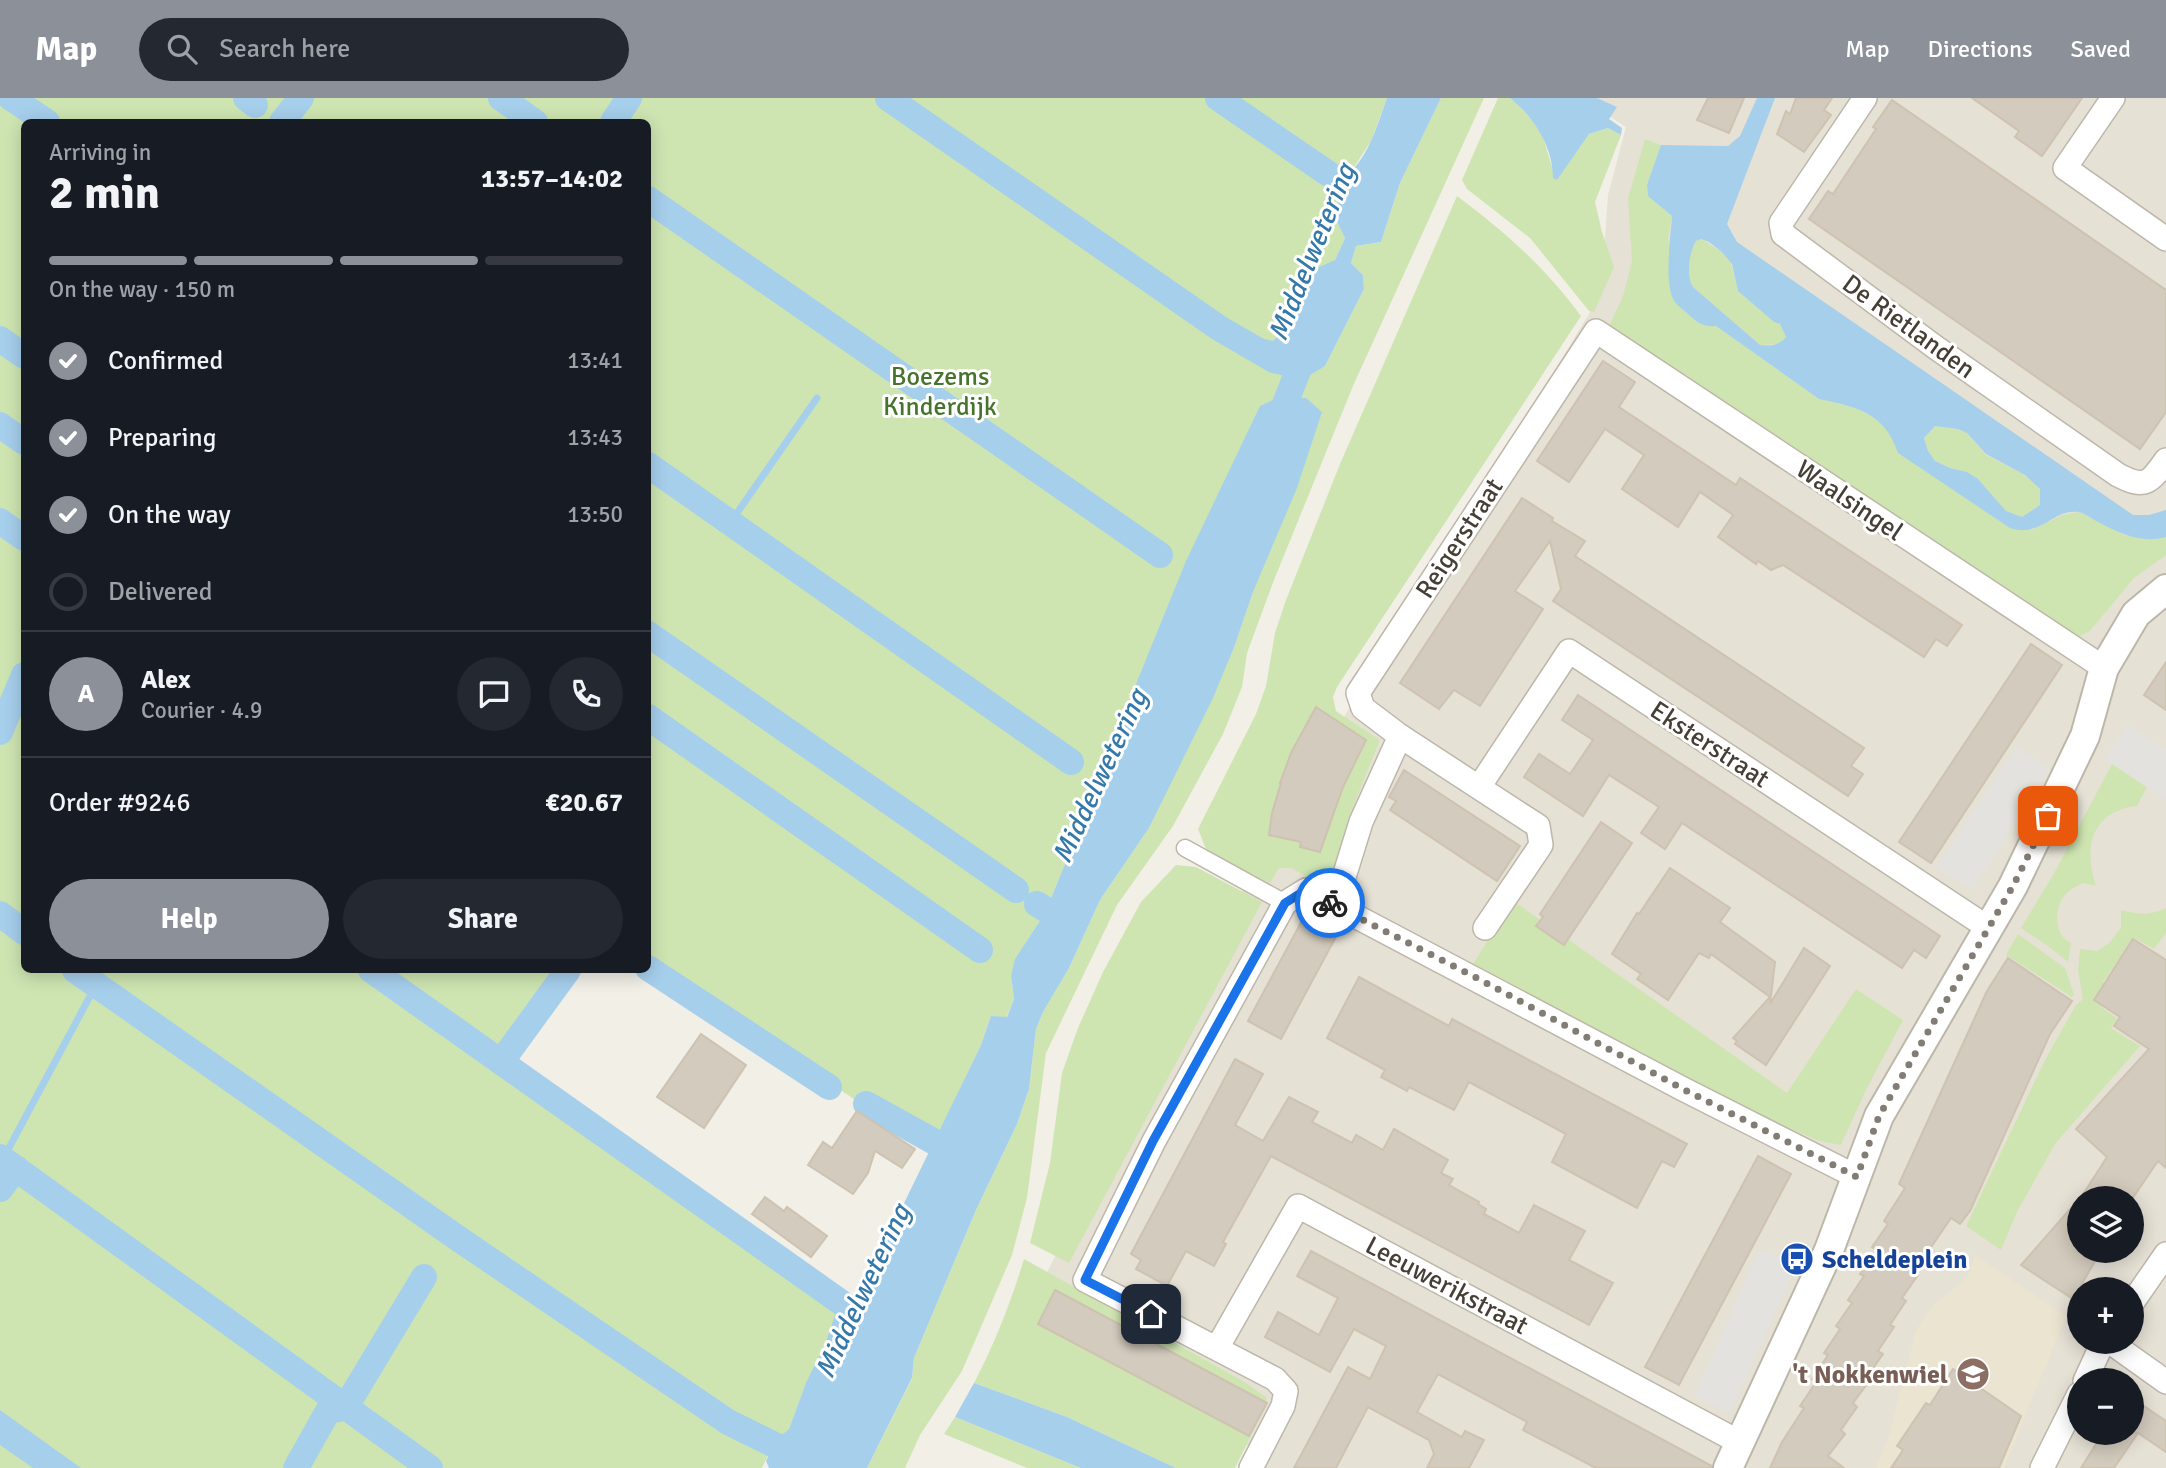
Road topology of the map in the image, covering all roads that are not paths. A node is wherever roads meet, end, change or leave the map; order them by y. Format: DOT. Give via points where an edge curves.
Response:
graph roads {
  1 [pos="1864,98"];
  2 [pos="2113,98"];
  3 [pos="2166,239"];
  4 [pos="1596,331"];
  5 [pos="2166,460"];
  6 [pos="2166,589"];
  7 [pos="2104,668"];
  8 [pos="1400,736"];
  9 [pos="1479,787"];
  10 [pos="1185,848"];
  11 [pos="1285,903"];
  12 [pos="1335,906"];
  13 [pos="1485,928"];
  14 [pos="1987,928"];
  15 [pos="1857,1177"];
  16 [pos="2166,1254"];
  17 [pos="2144,1286"];
  18 [pos="1217,1348"];
  19 [pos="2127,1354"];
  20 [pos="2166,1382"];
  21 [pos="2067,1418"];
  22 [pos="1739,1442"];
  23 [pos="1251,1468"];
  24 [pos="1728,1468"];
  25 [pos="2042,1468"];
  1 -- 5 [label="street, De Rietlanden" via="1781,223 1783,234 2118,475 2143,484"];
  2 -- 3 [label="street" via="2065,168"];
  4 -- 7 [label="street, Waalsingel"];
  4 -- 8 [label="street, Reigerstraat" via="1358,693 1363,708"];
  6 -- 7 [label="street" via="2136,614"];
  7 -- 14 [label="street" via="2085,736 2013,886"];
  8 -- 9 [label="street"];
  8 -- 12 [label="street" via="1361,822"];
  9 -- 13 [label="street" via="1538,826 1541,845"];
  9 -- 14 [label="street, Eksterstraat" via="1569,651"];
  10 -- 11 [label="street"];
  11 -- 12 [label="street" via="1306,890"];
  11 -- 18 [label="street" via="1153,1141 1085,1280"];
  12 -- 15 [label="street"];
  14 -- 15 [label="street" via="1879,1116"];
  15 -- 22 [label="street" via="1829,1250"];
  16 -- 17 [label="street"];
  18 -- 22 [label="street, Leeuwerikstraat" via="1298,1206"];
  18 -- 23 [label="street" via="1275,1379 1286,1391"];
  19 -- 20 [label="street"];
  21 -- 25 [label="street"];
  22 -- 24 [label="street"];
}
